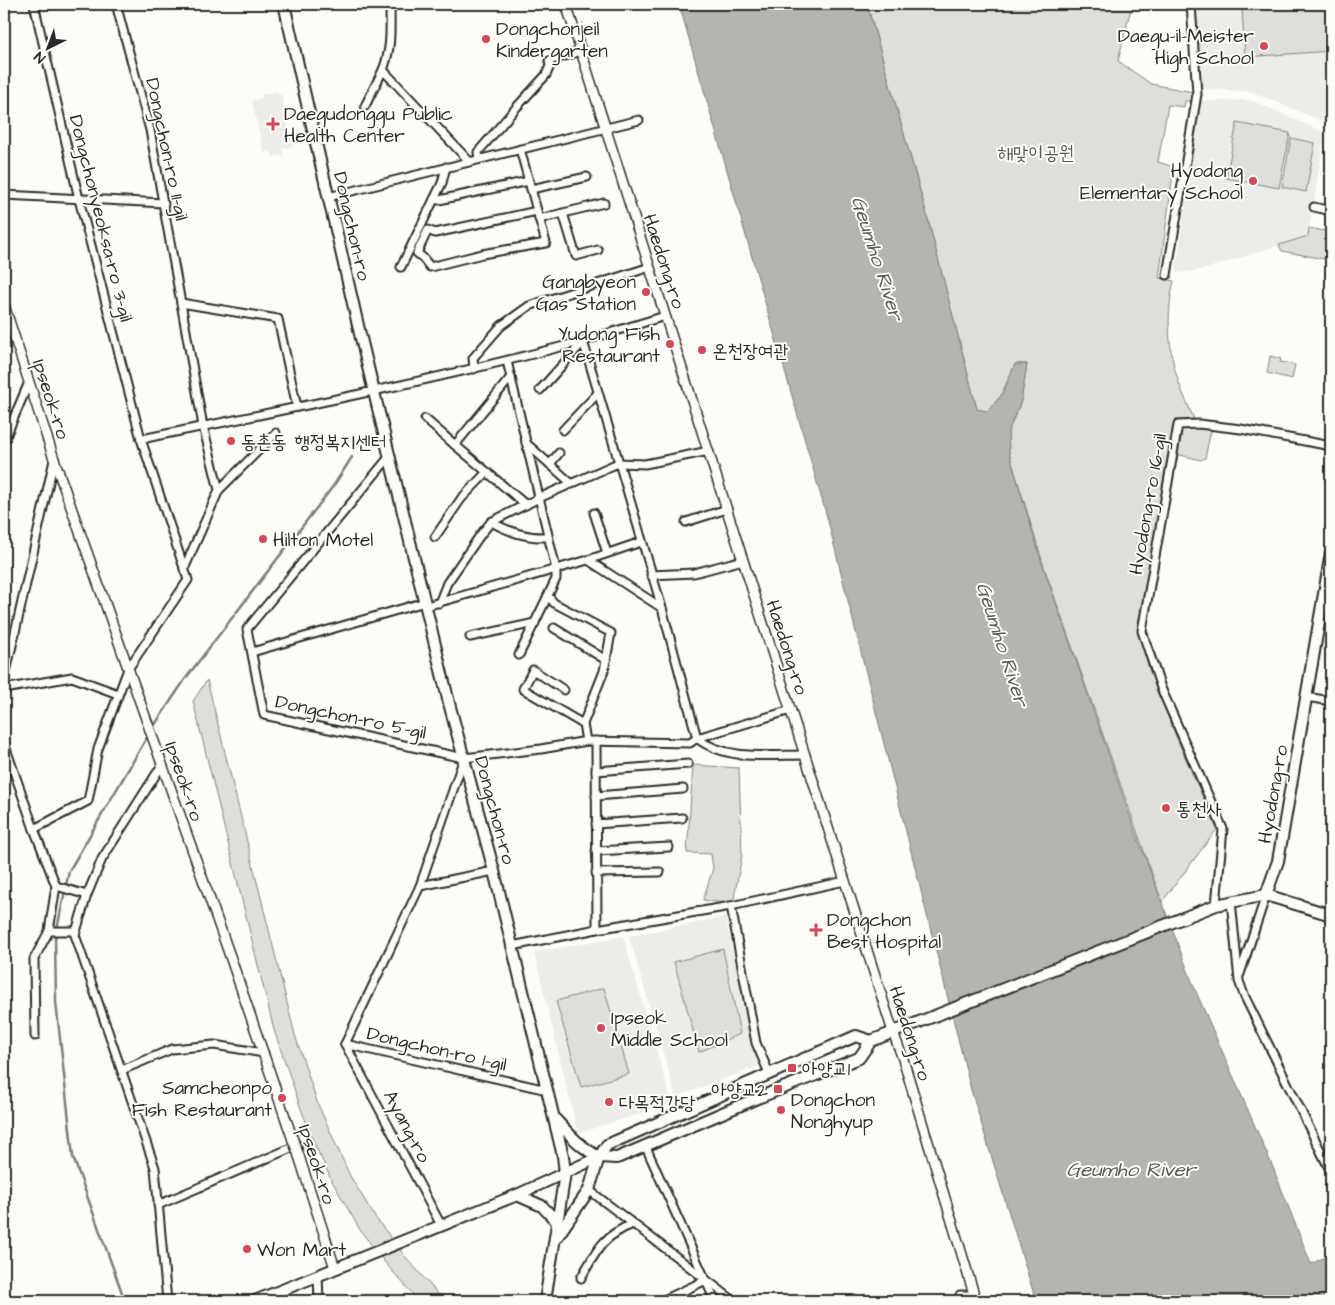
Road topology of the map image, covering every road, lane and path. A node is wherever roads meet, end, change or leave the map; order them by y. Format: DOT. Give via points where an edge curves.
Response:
graph roads {
  1 [pos="34,4"];
  2 [pos="116,4"];
  3 [pos="284,4"];
  4 [pos="390,4"];
  5 [pos="566,4"];
  6 [pos="1191,4"];
  7 [pos="581,50"];
  8 [pos="383,70"];
  9 [pos="365,106"];
  10 [pos="639,120"];
  11 [pos="606,127"];
  12 [pos="520,149"];
  13 [pos="480,159"];
  14 [pos="469,161"];
  15 [pos="446,167"];
  16 [pos="587,177"];
  17 [pos="529,181"];
  18 [pos="531,189"];
  19 [pos="4,195"];
  20 [pos="328,197"];
  21 [pos="79,199"];
  22 [pos="434,200"];
  23 [pos="604,203"];
  24 [pos="164,204"];
  25 [pos="1314,207"];
  26 [pos="537,210"];
  27 [pos="1331,210"];
  28 [pos="564,213"];
  29 [pos="539,219"];
  30 [pos="598,250"];
  31 [pos="401,267"];
  32 [pos="650,268"];
  33 [pos="1167,275"];
  34 [pos="181,303"];
  35 [pos="4,306"];
  36 [pos="666,316"];
  37 [pos="583,342"];
  38 [pos="507,361"];
  39 [pos="474,369"];
  40 [pos="511,377"];
  41 [pos="29,382"];
  42 [pos="540,390"];
  43 [pos="374,392"];
  44 [pos="598,393"];
  45 [pos="297,407"];
  46 [pos="425,420"];
  47 [pos="203,426"];
  48 [pos="563,430"];
  49 [pos="276,433"];
  50 [pos="141,439"];
  51 [pos="4,441"];
  52 [pos="526,443"];
  53 [pos="455,445"];
  54 [pos="1331,446"];
  55 [pos="710,451"];
  56 [pos="559,453"];
  57 [pos="390,456"];
  58 [pos="54,459"];
  59 [pos="618,463"];
  60 [pos="550,464"];
  61 [pos="487,472"];
  62 [pos="572,484"];
  63 [pos="219,490"];
  64 [pos="539,498"];
  65 [pos="526,505"];
  66 [pos="727,510"];
  67 [pos="594,514"];
  68 [pos="491,522"];
  69 [pos="686,522"];
  70 [pos="435,537"];
  71 [pos="548,537"];
  72 [pos="641,542"];
  73 [pos="607,553"];
  74 [pos="1331,553"];
  75 [pos="588,560"];
  76 [pos="743,560"];
  77 [pos="184,569"];
  78 [pos="556,569"];
  79 [pos="652,575"];
  80 [pos="548,596"];
  81 [pos="439,603"];
  82 [pos="425,604"];
  83 [pos="662,608"];
  84 [pos="535,623"];
  85 [pos="554,628"];
  86 [pos="470,637"];
  87 [pos="7,650"];
  88 [pos="252,652"];
  89 [pos="519,655"];
  90 [pos="606,660"];
  91 [pos="128,669"];
  92 [pos="4,681"];
  93 [pos="4,689"];
  94 [pos="564,690"];
  95 [pos="118,694"];
  96 [pos="1306,697"];
  97 [pos="1331,702"];
  98 [pos="791,710"];
  99 [pos="583,724"];
  100 [pos="696,738"];
  101 [pos="586,741"];
  102 [pos="596,741"];
  103 [pos="4,743"];
  104 [pos="805,755"];
  105 [pos="464,758"];
  106 [pos="688,764"];
  107 [pos="162,765"];
  108 [pos="596,771"];
  109 [pos="683,789"];
  110 [pos="596,796"];
  111 [pos="682,818"];
  112 [pos="596,824"];
  113 [pos="34,829"];
  114 [pos="669,847"];
  115 [pos="596,851"];
  116 [pos="494,871"];
  117 [pos="660,872"];
  118 [pos="596,873"];
  119 [pos="845,881"];
  120 [pos="56,886"];
  121 [pos="420,886"];
  122 [pos="87,895"];
  123 [pos="1266,896"];
  124 [pos="1231,901"];
  125 [pos="1216,905"];
  126 [pos="731,906"];
  127 [pos="1331,915"];
  128 [pos="597,929"];
  129 [pos="49,931"];
  130 [pos="75,931"];
  131 [pos="512,946"];
  132 [pos="1239,977"];
  133 [pos="893,1032"];
  134 [pos="35,1036"];
  135 [pos="871,1041"];
  136 [pos="344,1044"];
  137 [pos="264,1053"];
  138 [pos="122,1070"];
  139 [pos="769,1073"];
  140 [pos="547,1090"];
  141 [pos="554,1118"];
  142 [pos="645,1145"];
  143 [pos="296,1146"];
  144 [pos="599,1157"];
  145 [pos="1331,1172"];
  146 [pos="565,1173"];
  147 [pos="589,1190"];
  148 [pos="517,1195"];
  149 [pos="158,1205"];
  150 [pos="558,1223"];
  151 [pos="633,1224"];
  152 [pos="441,1225"];
  153 [pos="555,1239"];
  154 [pos="335,1268"];
  155 [pos="318,1275"];
  156 [pos="581,1278"];
  157 [pos="706,1280"];
  158 [pos="975,1298"];
  159 [pos="167,1301"];
  160 [pos="255,1301"];
  161 [pos="319,1301"];
  162 [pos="545,1301"];
  163 [pos="662,1301"];
  164 [pos="715,1301"];
  165 [pos="734,1301"];
  166 [pos="961,1301"];
  1 -- 21 [label="street, Dongchonyeoksa-ro 3-gil"];
  2 -- 24 [label="street, Dongchon-ro 11-gil" via="150,130"];
  3 -- 20 [label="main road, Dongchon-ro"];
  4 -- 8 [label="street" via="391,39"];
  5 -- 7 [label="street, Haedong-ro"];
  6 -- 33 [label="street" via="1197,94"];
  7 -- 11 [label="street, Haedong-ro"];
  7 -- 13 [label="street" via="549,61 546,75 478,152"];
  8 -- 9 [label="street"];
  8 -- 14 [label="street"];
  10 -- 11 [label="street"];
  11 -- 12 [label="street"];
  11 -- 32 [label="street, Haedong-ro"];
  12 -- 13 [label="street"];
  12 -- 17 [label="street"];
  13 -- 14 [label="street"];
  14 -- 15 [label="street"];
  15 -- 20 [label="street"];
  15 -- 22 [label="street"];
  16 -- 18 [label="street"];
  17 -- 18 [label="street"];
  17 -- 22 [label="street"];
  18 -- 26 [label="street"];
  19 -- 21 [label="street"];
  20 -- 43 [label="main road, Dongchon-ro"];
  21 -- 24 [label="street"];
  21 -- 50 [label="street, Dongchonyeoksa-ro 3-gil"];
  22 -- 31 [label="street"];
  23 -- 28 [label="street"];
  24 -- 34 [label="street, Dongchon-ro 11-gil"];
  25 -- 27 [label="street"];
  26 -- 29 [label="street"];
  26 -- 29 [label="street" via="435,233 428,230 417,254 430,267 546,243"];
  28 -- 29 [label="street"];
  28 -- 30 [label="street" via="576,256"];
  32 -- 36 [label="street, Haedong-ro"];
  32 -- 39 [label="street" via="529,306 484,344 473,358"];
  34 -- 45 [label="street" via="278,319"];
  34 -- 47 [label="street, Dongchon-ro 11-gil"];
  35 -- 41 [label="street, Ipseok-ro"];
  36 -- 37 [label="street"];
  36 -- 55 [label="street, Haedong-ro"];
  37 -- 38 [label="street"];
  37 -- 42 [label="street"];
  37 -- 44 [label="street"];
  38 -- 39 [label="street"];
  38 -- 40 [label="street"];
  39 -- 43 [label="street"];
  40 -- 52 [label="street"];
  40 -- 53 [label="street"];
  41 -- 51 [label="street"];
  41 -- 58 [label="street, Ipseok-ro"];
  43 -- 45 [label="street"];
  43 -- 57 [label="main road, Dongchon-ro"];
  44 -- 48 [label="street"];
  44 -- 59 [label="street"];
  45 -- 47 [label="street"];
  46 -- 53 [label="street"];
  47 -- 50 [label="street"];
  47 -- 63 [label="street, Dongchon-ro 11-gil"];
  49 -- 63 [label="street"];
  50 -- 77 [label="street, Dongchonyeoksa-ro 3-gil"];
  52 -- 60 [label="street"];
  52 -- 64 [label="street"];
  53 -- 61 [label="street"];
  54 -- 125 [label="street, Hyodong-ro 16-gil" via="1241,429 1199,424 1178,426 1142,631 1160,686 1222,829"];
  55 -- 59 [label="street" via="645,464"];
  55 -- 66 [label="street, Haedong-ro"];
  56 -- 60 [label="street"];
  57 -- 82 [label="main road, Dongchon-ro"];
  57 -- 88 [label="street" via="247,629"];
  58 -- 87 [label="street"];
  58 -- 91 [label="street, Ipseok-ro"];
  59 -- 62 [label="street"];
  59 -- 72 [label="street"];
  60 -- 62 [label="street"];
  61 -- 65 [label="street"];
  61 -- 70 [label="street" via="461,500"];
  62 -- 64 [label="street"];
  63 -- 77 [label="street"];
  64 -- 65 [label="street"];
  64 -- 71 [label="street"];
  65 -- 68 [label="street"];
  66 -- 69 [label="street"];
  66 -- 76 [label="street, Haedong-ro"];
  67 -- 73 [label="street"];
  68 -- 71 [label="street" via="511,532"];
  68 -- 81 [label="street" via="447,583"];
  71 -- 78 [label="street"];
  72 -- 73 [label="street"];
  72 -- 79 [label="street"];
  73 -- 75 [label="street"];
  74 -- 96 [label="main road, Hyodong-ro"];
  75 -- 78 [label="street"];
  75 -- 83 [label="street"];
  76 -- 79 [label="street" via="694,573"];
  76 -- 98 [label="street, Haedong-ro"];
  77 -- 91 [label="street, Dongchonyeoksa-ro 3-gil" via="188,580"];
  78 -- 80 [label="street" via="556,580"];
  78 -- 81 [label="street"];
  79 -- 83 [label="street"];
  80 -- 84 [label="street"];
  80 -- 90 [label="street" via="554,603 611,633"];
  81 -- 82 [label="street"];
  82 -- 88 [label="street"];
  82 -- 105 [label="main road, Dongchon-ro"];
  83 -- 100 [label="street"];
  84 -- 86 [label="street"];
  84 -- 89 [label="street"];
  85 -- 90 [label="street"];
  87 -- 92 [label="street"];
  88 -- 105 [label="street, Dongchon-ro 5-gil" via="264,715"];
  90 -- 99 [label="street"];
  91 -- 95 [label="street"];
  91 -- 107 [label="street, Ipseok-ro"];
  93 -- 95 [label="street" via="72,677"];
  94 -- 99 [label="street" via="533,670 523,689"];
  95 -- 113 [label="street" via="98,749 88,801"];
  96 -- 97 [label="street"];
  96 -- 123 [label="main road, Hyodong-ro" via="1278,861"];
  98 -- 100 [label="street"];
  98 -- 104 [label="street, Haedong-ro"];
  99 -- 101 [label="street"];
  100 -- 102 [label="street" via="690,743"];
  100 -- 104 [label="street" via="706,746 744,755"];
  101 -- 102 [label="street"];
  101 -- 105 [label="street"];
  102 -- 108 [label="street"];
  103 -- 113 [label="street"];
  104 -- 119 [label="street, Haedong-ro"];
  105 -- 116 [label="main road, Dongchon-ro"];
  105 -- 121 [label="street, Dongchon-ro 1-gil"];
  106 -- 108 [label="street"];
  107 -- 122 [label="street" via="102,859"];
  107 -- 137 [label="street, Ipseok-ro"];
  108 -- 110 [label="street"];
  109 -- 110 [label="street"];
  110 -- 112 [label="street"];
  111 -- 112 [label="street"];
  112 -- 115 [label="street"];
  113 -- 120 [label="street"];
  114 -- 115 [label="street"];
  115 -- 118 [label="street"];
  116 -- 121 [label="street"];
  116 -- 131 [label="main road, Dongchon-ro"];
  117 -- 118 [label="street"];
  118 -- 128 [label="street"];
  119 -- 126 [label="street"];
  119 -- 133 [label="street, Haedong-ro"];
  120 -- 122 [label="street"];
  120 -- 129 [label="street"];
  121 -- 136 [label="street, Dongchon-ro 1-gil"];
  122 -- 138 [label="street" via="75,935"];
  123 -- 124 [label="main road"];
  123 -- 127 [label="main road"];
  123 -- 132 [label="street"];
  124 -- 125 [label="main road"];
  124 -- 132 [label="street"];
  125 -- 133 [label="main road"];
  126 -- 128 [label="street"];
  126 -- 139 [label="street" via="756,1043"];
  128 -- 131 [label="street"];
  129 -- 130 [label="street"];
  129 -- 134 [label="street" via="34,959"];
  131 -- 140 [label="main road, Dongchon-ro"];
  132 -- 145 [label="street" via="1244,995"];
  133 -- 135 [label="main road"];
  133 -- 158 [label="street, Haedong-ro"];
  135 -- 139 [label="main road" via="856,1036"];
  135 -- 142 [label="main road" via="859,1058"];
  136 -- 140 [label="street, Dongchon-ro 1-gil"];
  136 -- 152 [label="street, Ayang-ro"];
  137 -- 138 [label="street" via="214,1045 172,1049"];
  137 -- 143 [label="street, Ipseok-ro"];
  138 -- 149 [label="street" via="155,1168"];
  139 -- 144 [label="main road" via="607,1145"];
  140 -- 141 [label="main road, Dongchon-ro"];
  141 -- 144 [label="main road" via="573,1140"];
  141 -- 146 [label="main road, Dongchon-ro"];
  142 -- 144 [label="main road" via="617,1158"];
  142 -- 157 [label="street"];
  143 -- 149 [label="street"];
  143 -- 154 [label="street, Ipseok-ro"];
  144 -- 146 [label="main road"];
  144 -- 147 [label="main road"];
  146 -- 148 [label="main road"];
  146 -- 150 [label="main road, Dongchon-ro"];
  147 -- 151 [label="street"];
  147 -- 153 [label="main road"];
  148 -- 150 [label="main road" via="542,1206"];
  148 -- 152 [label="main road"];
  149 -- 159 [label="street"];
  150 -- 153 [label="main road, Dongchon-ro"];
  151 -- 156 [label="street" via="608,1237"];
  151 -- 157 [label="street"];
  152 -- 154 [label="main road"];
  153 -- 162 [label="main road, Dongchon-ro"];
  154 -- 155 [label="main road"];
  155 -- 160 [label="main road"];
  155 -- 161 [label="street"];
  157 -- 163 [label="street"];
  157 -- 164 [label="street"];
  157 -- 165 [label="street"];
  158 -- 166 [label="street" via="960,1294"];
}
